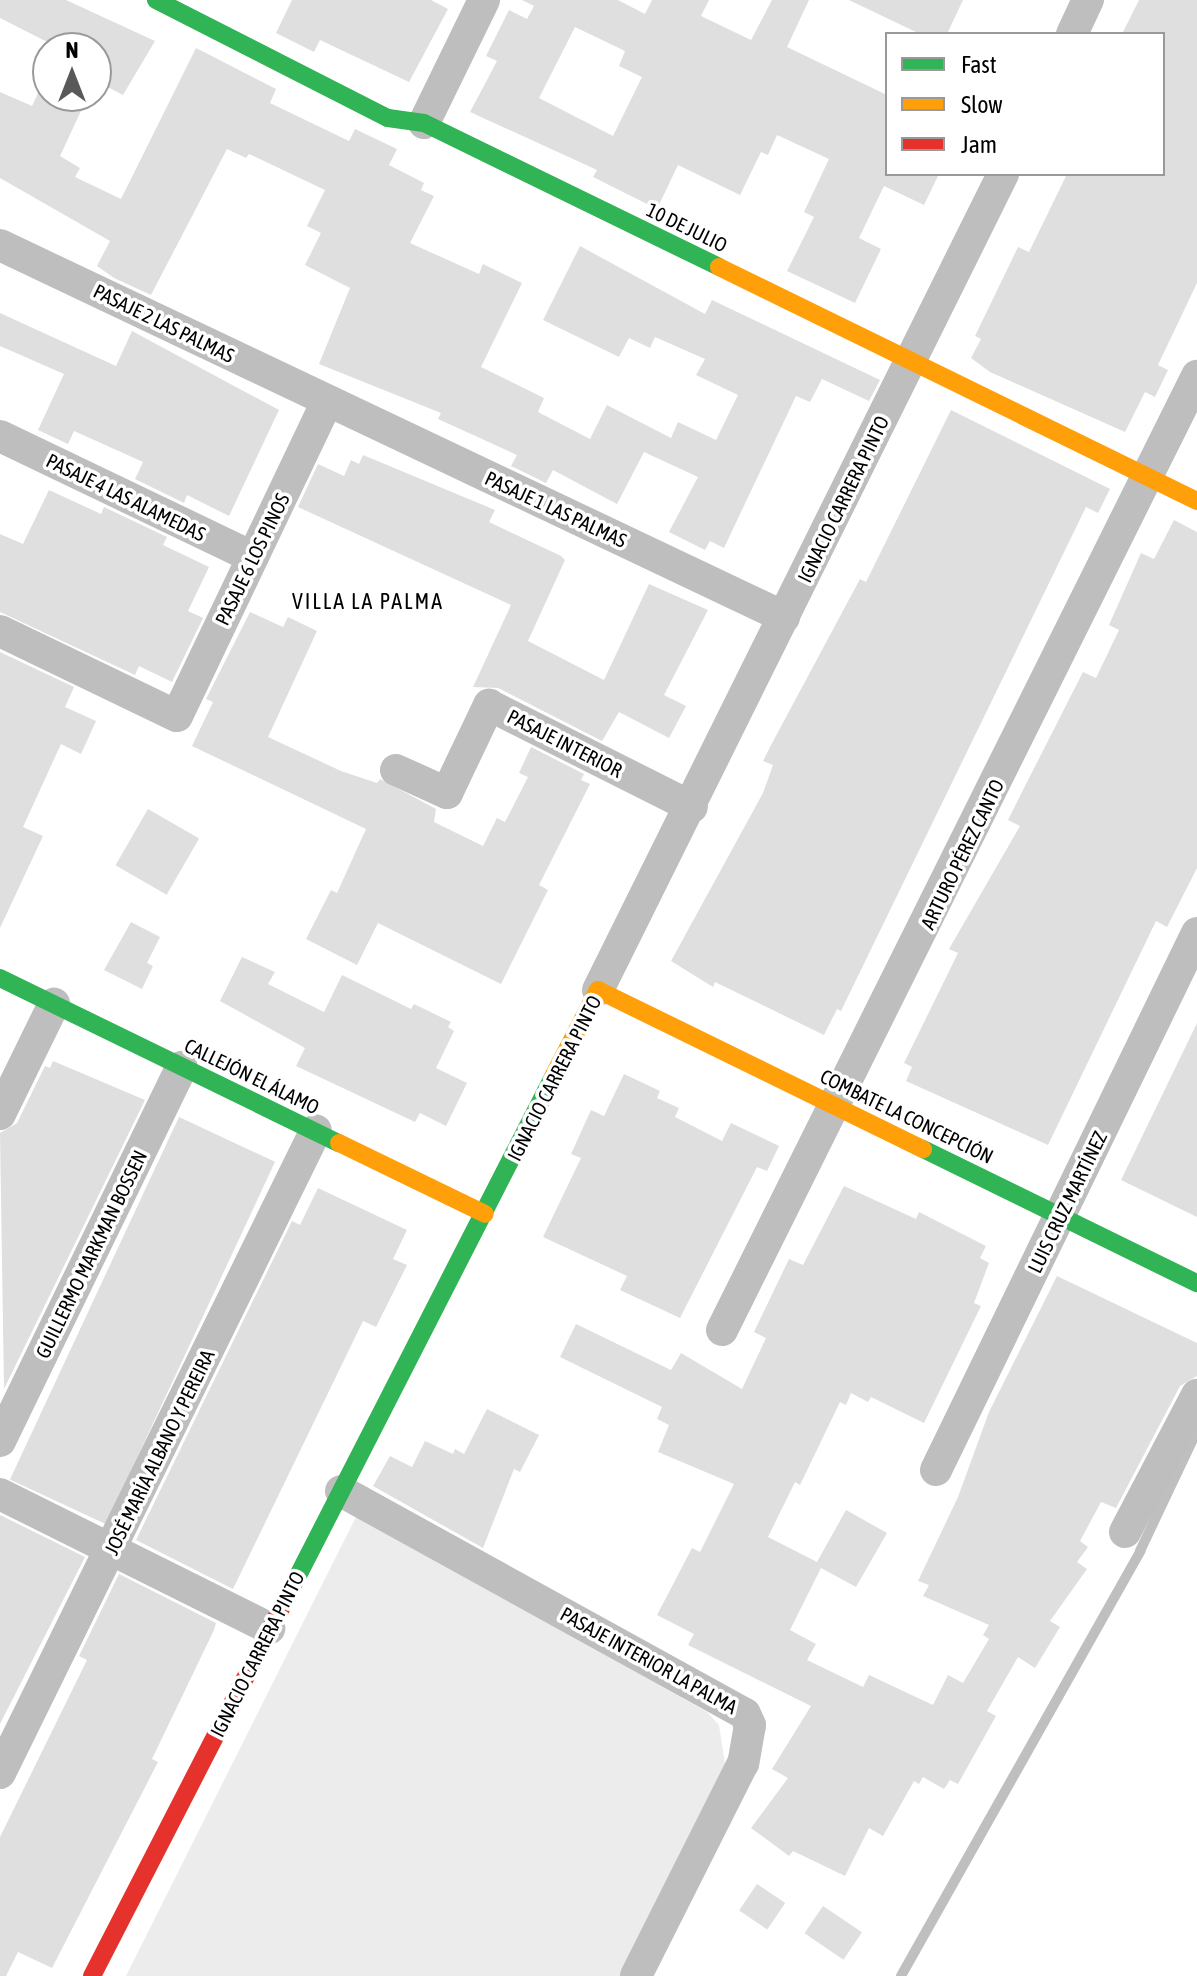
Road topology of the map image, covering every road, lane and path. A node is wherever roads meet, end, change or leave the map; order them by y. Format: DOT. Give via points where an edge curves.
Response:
graph roads {
  1 [pos="156,0"];
  2 [pos="484,0"];
  3 [pos="1088,0"];
  4 [pos="1073,32"];
  5 [pos="424,123"];
  6 [pos="1002,176"];
  7 [pos="0,245"];
  8 [pos="911,362"];
  9 [pos="1197,376"];
  10 [pos="327,401"];
  11 [pos="0,436"];
  12 [pos="1148,476"];
  13 [pos="1197,501"];
  14 [pos="253,557"];
  15 [pos="784,617"];
  16 [pos="0,631"];
  17 [pos="396,770"];
  18 [pos="692,807"];
  19 [pos="1197,933"];
  20 [pos="0,978"];
  21 [pos="598,990"];
  22 [pos="54,1004"];
  23 [pos="182,1067"];
  24 [pos="834,1106"];
  25 [pos="0,1114"];
  26 [pos="316,1130"];
  27 [pos="485,1214"];
  28 [pos="1060,1215"];
  29 [pos="1197,1283"];
  30 [pos="722,1330"];
  31 [pos="1197,1395"];
  32 [pos="0,1441"];
  33 [pos="936,1470"];
  34 [pos="341,1491"];
  35 [pos="0,1494"];
  36 [pos="1125,1532"];
  37 [pos="112,1550"];
  38 [pos="269,1628"];
  39 [pos="0,1773"];
  40 [pos="92,1976"];
  41 [pos="636,1976"];
  1 -- 5 [label="street, 10 DE JULIO" via="388,118"];
  2 -- 5 [label="street"];
  3 -- 4 [label="street"];
  5 -- 8 [label="street, 10 DE JULIO"];
  6 -- 8 [label="street, IGNACIO CARRERA PINTO"];
  7 -- 10 [label="street, PASAJE 2 LAS PALMAS"];
  8 -- 12 [label="street, 10 DE JULIO"];
  8 -- 15 [label="street, IGNACIO CARRERA PINTO"];
  9 -- 12 [label="street, ARTURO PÉREZ CANTO"];
  10 -- 14 [label="street, PASAJE 6 LOS PINOS"];
  10 -- 15 [label="street, PASAJE 1 LAS PALMAS"];
  11 -- 14 [label="street, PASAJE 4 LAS ALAMEDAS"];
  12 -- 13 [label="street, 10 DE JULIO"];
  12 -- 24 [label="street, ARTURO PÉREZ CANTO"];
  14 -- 16 [label="street, PASAJE 6 LOS PINOS" via="177,716"];
  15 -- 18 [label="street, IGNACIO CARRERA PINTO"];
  17 -- 18 [label="street, PASAJE INTERIOR" via="447,793 489,705"];
  18 -- 21 [label="street, IGNACIO CARRERA PINTO"];
  19 -- 28 [label="street, LUIS CRUZ MARTÍNEZ"];
  20 -- 22 [label="street, CALLEJÓN EL ÁLAMO"];
  21 -- 24 [label="street, COMBATE LA CONCEPCIÓN"];
  21 -- 27 [label="street, IGNACIO CARRERA PINTO"];
  22 -- 23 [label="street, CALLEJÓN EL ÁLAMO"];
  22 -- 25 [label="street"];
  23 -- 26 [label="street, CALLEJÓN EL ÁLAMO"];
  23 -- 32 [label="street, GUILLERMO MARKMAN BOSSEN"];
  24 -- 28 [label="street, COMBATE LA CONCEPCIÓN"];
  24 -- 30 [label="street, ARTURO PÉREZ CANTO"];
  26 -- 27 [label="street, CALLEJÓN EL ÁLAMO"];
  26 -- 37 [label="street, JOSÉ MARÍA ALBANO Y PEREIRA"];
  27 -- 34 [label="street, IGNACIO CARRERA PINTO"];
  28 -- 29 [label="street, COMBATE LA CONCEPCIÓN"];
  28 -- 33 [label="street, LUIS CRUZ MARTÍNEZ"];
  31 -- 36 [label="street"];
  34 -- 38 [label="street, IGNACIO CARRERA PINTO"];
  34 -- 41 [label="street, PASAJE INTERIOR LA PALMA" via="745,1714 750,1725 743,1763"];
  35 -- 37 [label="street"];
  37 -- 38 [label="street"];
  37 -- 39 [label="street, JOSÉ MARÍA ALBANO Y PEREIRA"];
  38 -- 40 [label="street, IGNACIO CARRERA PINTO"];
}
